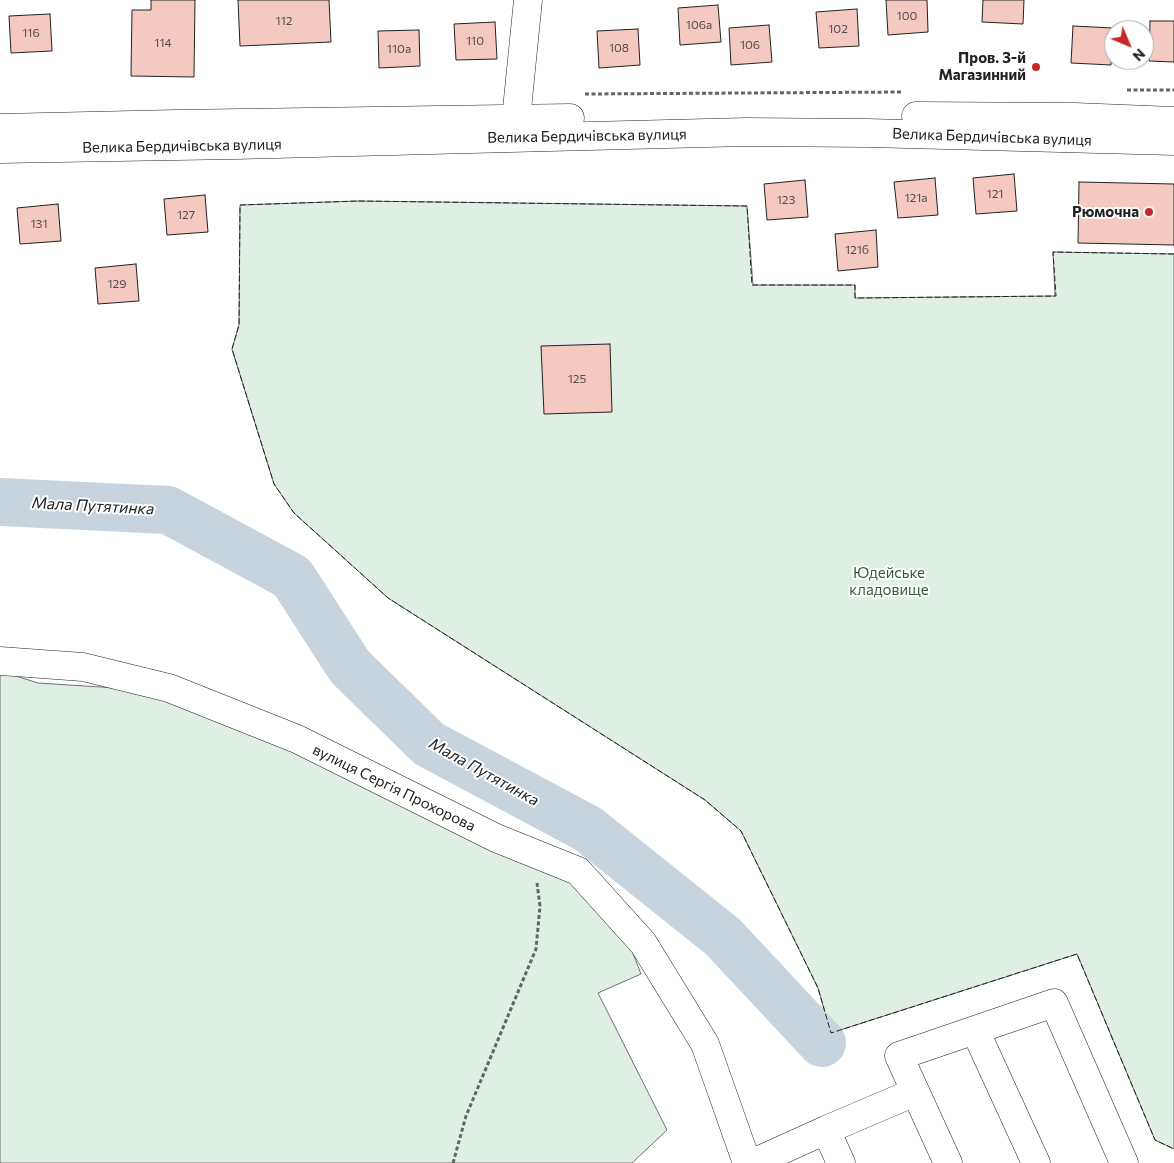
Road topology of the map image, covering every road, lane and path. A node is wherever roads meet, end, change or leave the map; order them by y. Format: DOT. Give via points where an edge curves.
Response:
graph roads {
  1 [pos="528,0"];
  2 [pos="516,118"];
  3 [pos="1174,121"];
  4 [pos="0,128"];
  5 [pos="1174,141"];
  6 [pos="0,149"];
  7 [pos="0,661"];
  8 [pos="532,852"];
  9 [pos="975,1030"];
  10 [pos="915,1092"];
  11 [pos="826,1130"];
  12 [pos="453,1163"];
  13 [pos="747,1163"];
  14 [pos="753,1163"];
  15 [pos="841,1163"];
  16 [pos="948,1163"];
  17 [pos="1036,1163"];
  18 [pos="1124,1163"];
  1 -- 2 [label="main road"];
  2 -- 3 [label="main road, Велика Бердичівська вулиця" via="1010,116"];
  2 -- 4 [label="main road, Велика Бердичівська вулиця"];
  5 -- 6 [label="main road, Велика Бердичівська вулиця" via="746,132"];
  7 -- 8 [label="main road, вулиця Сергія Прохорова" via="84,667 169,688 297,740 496,838"];
  8 -- 12 [label="path" via="540,906 536,950 466,1116"];
  8 -- 13 [label="main road, вулиця Сергія Прохорова" via="578,871 643,943 705,1044"];
  9 -- 10 [label="main road" via="898,1056"];
  9 -- 17 [label="main road"];
  9 -- 18 [label="main road" via="1054,1003"];
  10 -- 11 [label="main road"];
  10 -- 16 [label="main road"];
  11 -- 14 [label="main road"];
  11 -- 15 [label="main road"];
}
